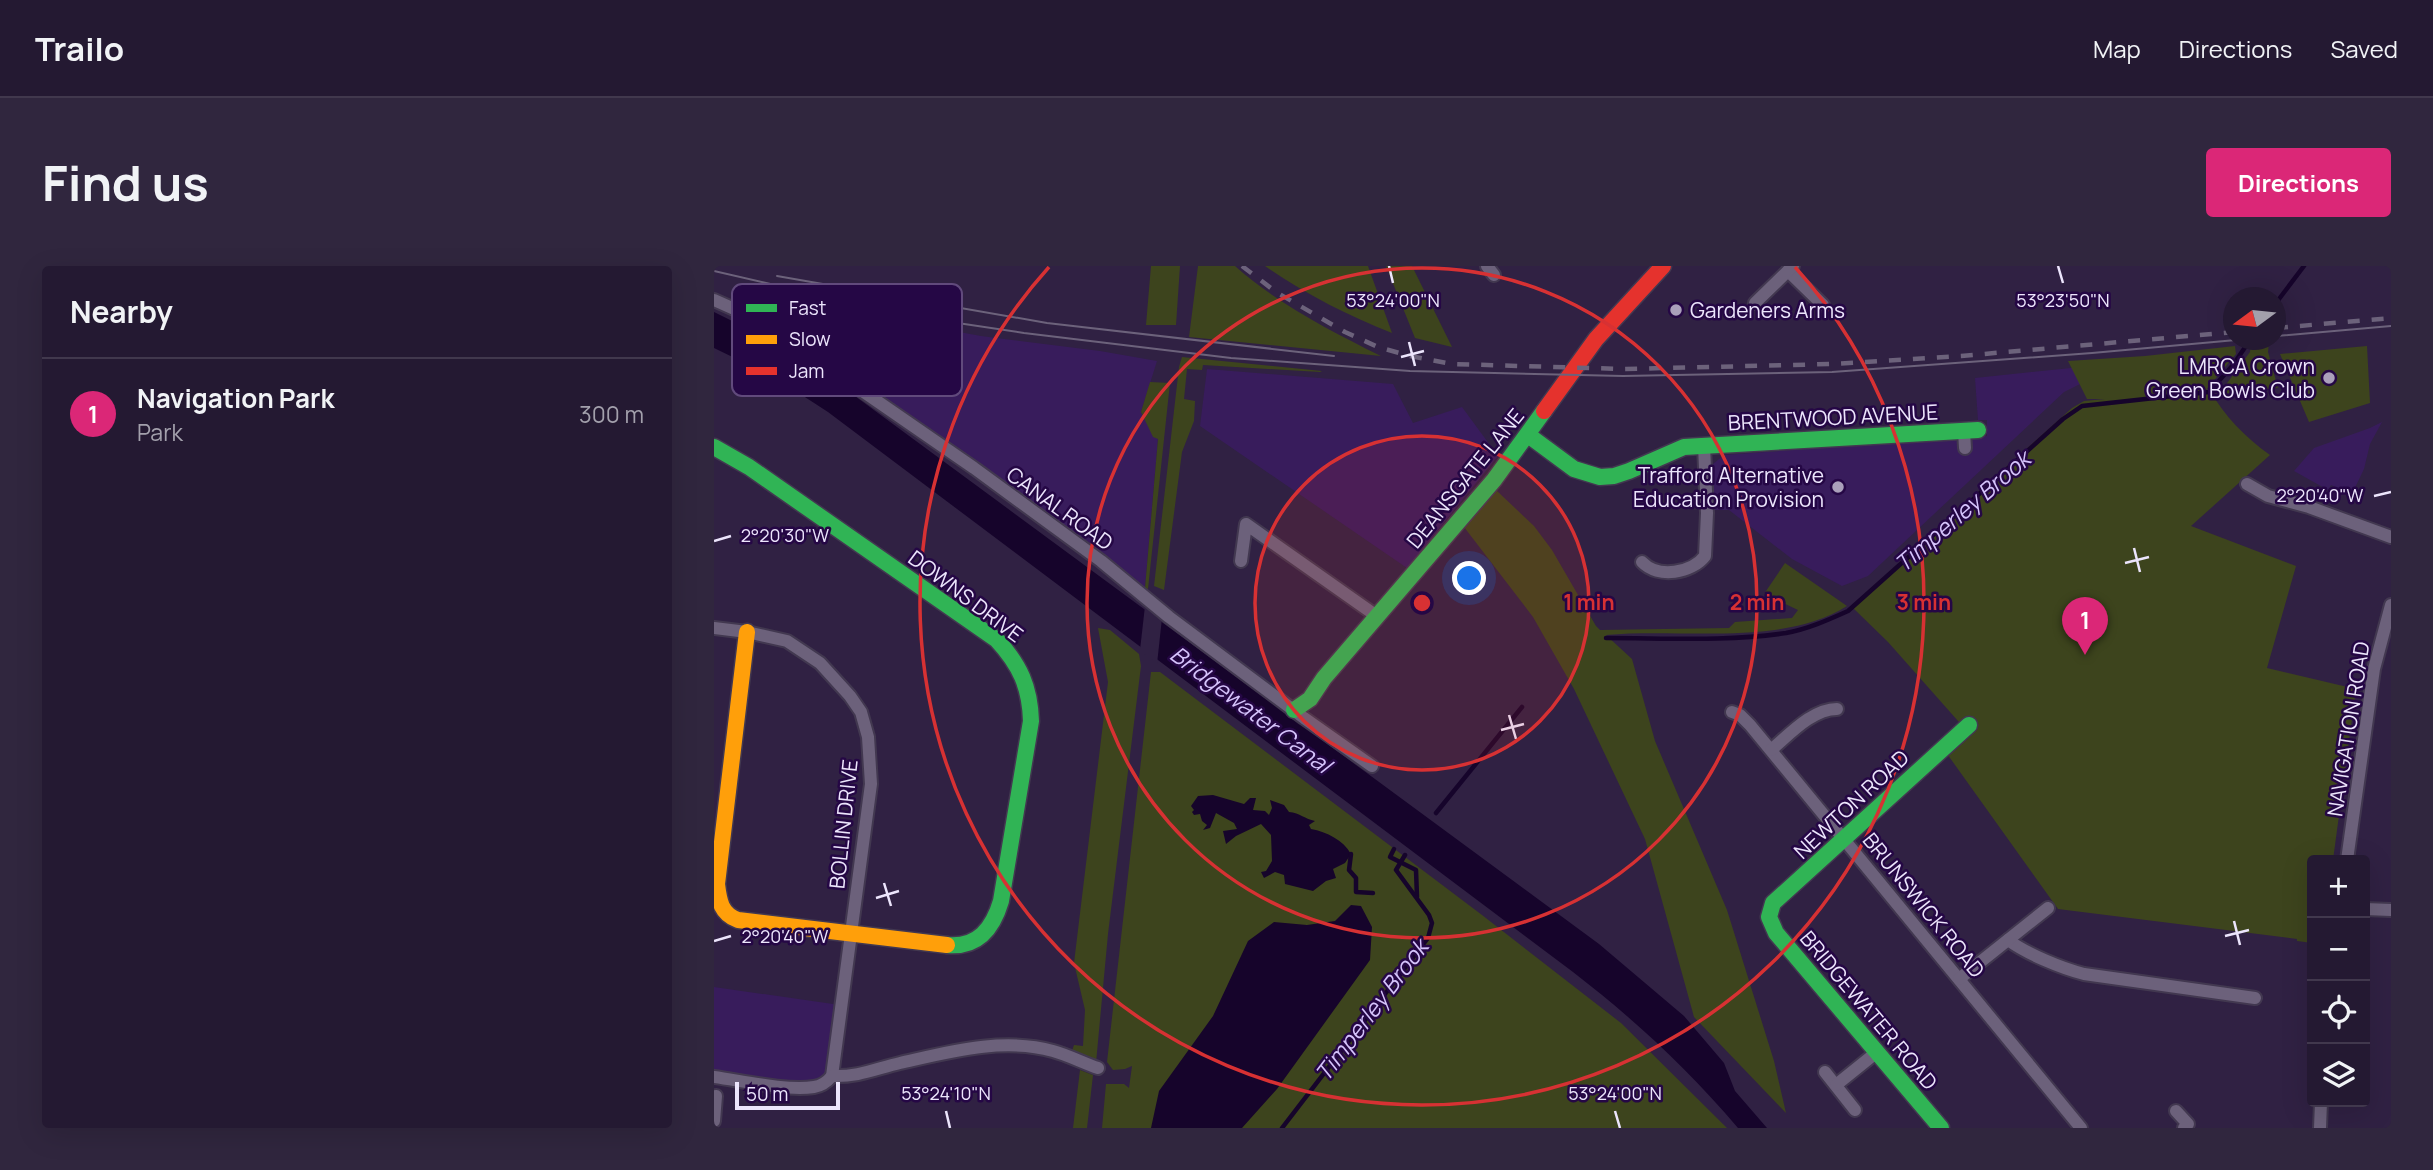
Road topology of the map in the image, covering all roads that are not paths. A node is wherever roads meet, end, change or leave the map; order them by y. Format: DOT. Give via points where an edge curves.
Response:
graph roads {
  1 [pos="1663,266"];
  2 [pos="1791,269"];
  3 [pos="714,300"];
  4 [pos="1755,303"];
  5 [pos="1823,305"];
  6 [pos="732,308"];
  7 [pos="870,396"];
  8 [pos="1971,430"];
  9 [pos="1528,435"];
  10 [pos="1704,446"];
  11 [pos="714,447"];
  12 [pos="1965,448"];
  13 [pos="2247,484"];
  14 [pos="2391,537"];
  15 [pos="1241,561"];
  16 [pos="1642,562"];
  17 [pos="2391,605"];
  18 [pos="1378,617"];
  19 [pos="714,628"];
  20 [pos="747,632"];
  21 [pos="1837,709"];
  22 [pos="1294,710"];
  23 [pos="1732,712"];
  24 [pos="1969,725"];
  25 [pos="1771,750"];
  26 [pos="1372,766"];
  27 [pos="1844,839"];
  28 [pos="2348,855"];
  29 [pos="2048,908"];
  30 [pos="2370,909"];
  31 [pos="2391,910"];
  32 [pos="1769,917"];
  33 [pos="851,934"];
  34 [pos="2008,940"];
  35 [pos="1959,979"];
  36 [pos="2255,998"];
  37 [pos="1877,1052"];
  38 [pos="1098,1068"];
  39 [pos="1825,1072"];
  40 [pos="832,1076"];
  41 [pos="714,1077"];
  42 [pos="1836,1085"];
  43 [pos="716,1096"];
  44 [pos="2321,1107"];
  45 [pos="1855,1110"];
  46 [pos="2176,1111"];
  47 [pos="714,1121"];
  48 [pos="1941,1128"];
  49 [pos="2081,1128"];
  50 [pos="2184,1128"];
  51 [pos="2320,1128"];
  1 -- 9 [label="street, DEANSGATE LANE" via="1601,333"];
  2 -- 4 [label="street"];
  2 -- 5 [label="street"];
  3 -- 6 [label="street, CANAL ROAD"];
  7 -- 22 [label="street, CANAL ROAD" via="1101,561"];
  8 -- 10 [label="street, BRENTWOOD AVENUE"];
  8 -- 12 [label="street, BRENTWOOD AVENUE"];
  9 -- 10 [label="street, BRENTWOOD AVENUE" via="1573,469 1598,476 1621,474 1684,447"];
  9 -- 18 [label="street, DEANSGATE LANE"];
  10 -- 16 [label="street" via="1705,556 1684,571 1655,570"];
  11 -- 33 [label="street, DOWNS DRIVE" via="997,640 1015,658 1026,680 1031,721 995,922 986,935 963,946"];
  13 -- 14 [label="street" via="2268,496"];
  15 -- 18 [label="street" via="1246,524"];
  17 -- 28 [label="street, NAVIGATION ROAD" via="2374,668"];
  18 -- 22 [label="street, DEANSGATE LANE" via="1310,699"];
  19 -- 20 [label="street, BOLLIN DRIVE"];
  20 -- 33 [label="street, BOLLIN DRIVE" via="801,648 820,663 861,712 871,784"];
  20 -- 33 [label="street, DOWNS DRIVE" via="717,884 720,905 723,913 738,920"];
  21 -- 25 [label="street" via="1818,713"];
  22 -- 26 [label="street, CANAL ROAD"];
  23 -- 25 [label="street, BRUNSWICK ROAD"];
  24 -- 27 [label="street, NEWTON ROAD"];
  25 -- 27 [label="street, BRUNSWICK ROAD"];
  27 -- 32 [label="street, NEWTON ROAD" via="1773,904"];
  27 -- 35 [label="street, BRUNSWICK ROAD"];
  29 -- 34 [label="street"];
  30 -- 31 [label="street"];
  32 -- 37 [label="street, BRIDGEWATER ROAD" via="1776,933"];
  33 -- 40 [label="street, BOLLIN DRIVE"];
  34 -- 35 [label="street"];
  34 -- 36 [label="street" via="2071,971"];
  35 -- 49 [label="street, BRUNSWICK ROAD"];
  37 -- 42 [label="street"];
  37 -- 48 [label="street, BRIDGEWATER ROAD"];
  38 -- 40 [label="street" via="1055,1051 990,1046 860,1075"];
  39 -- 42 [label="street"];
  40 -- 41 [label="street" via="816,1087"];
  42 -- 45 [label="street"];
  43 -- 47 [label="street"];
  44 -- 51 [label="street"];
  46 -- 50 [label="street" via="2188,1124"];
}
